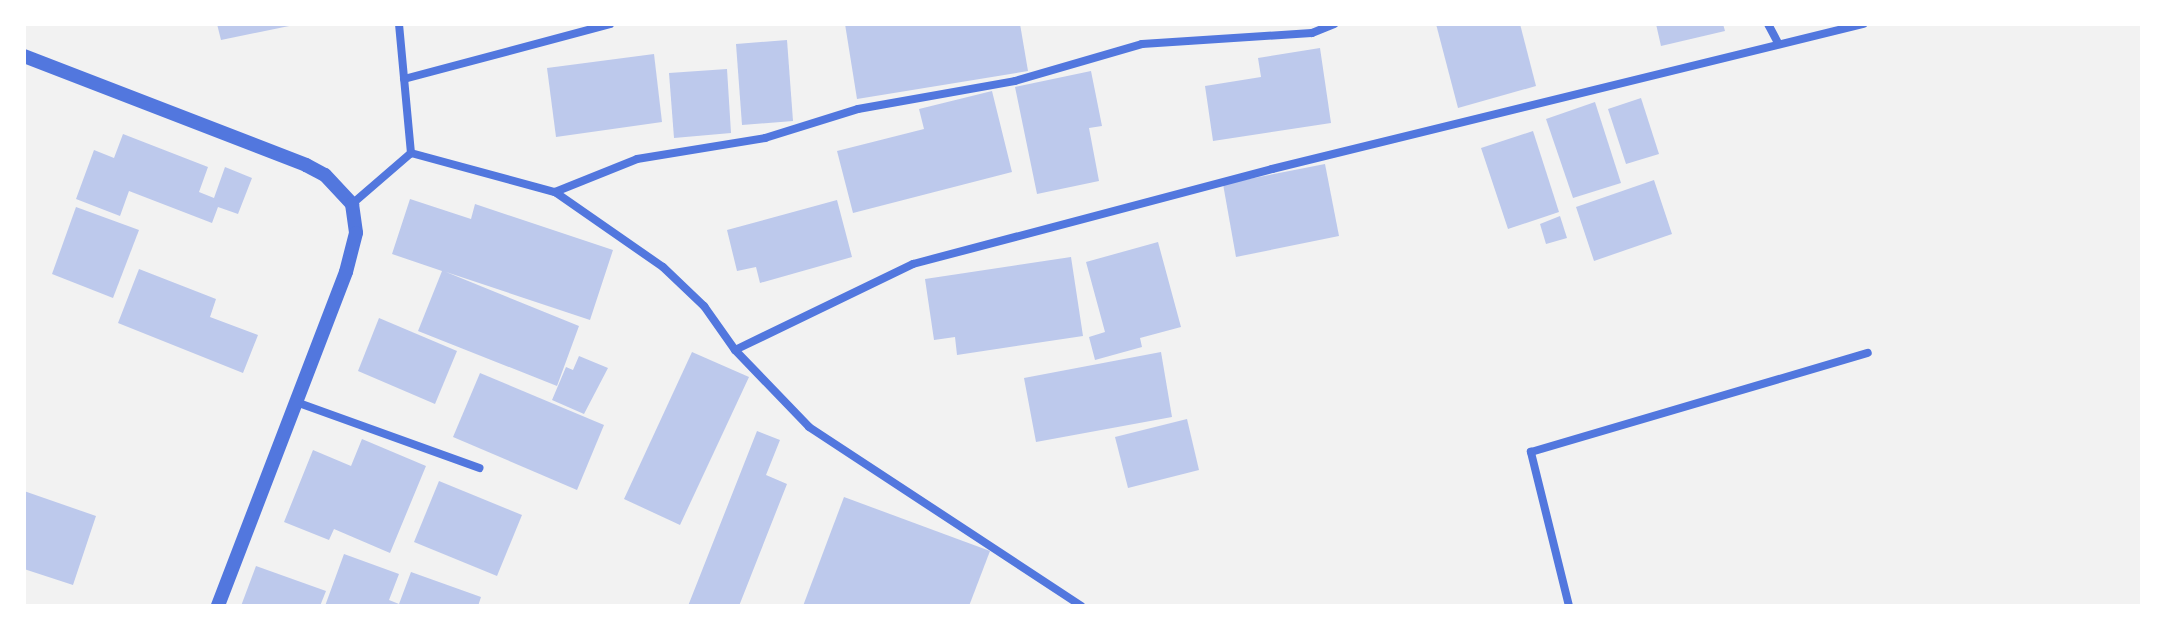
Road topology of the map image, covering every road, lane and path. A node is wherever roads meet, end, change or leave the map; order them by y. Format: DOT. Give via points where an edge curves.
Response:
graph roads {
  1 [pos="399,24"];
  2 [pos="610,24"];
  3 [pos="1334,24"];
  4 [pos="1768,24"];
  5 [pos="1863,24"];
  6 [pos="1778,43"];
  7 [pos="24,56"];
  8 [pos="404,79"];
  9 [pos="411,153"];
  10 [pos="555,192"];
  11 [pos="352,204"];
  12 [pos="735,350"];
  13 [pos="1868,353"];
  14 [pos="295,401"];
  15 [pos="479,468"];
  16 [pos="218,606"];
  17 [pos="1082,606"];
  18 [pos="1569,606"];
  1 -- 8 [label="street"];
  2 -- 8 [label="street"];
  3 -- 10 [label="street" via="1312,33 1142,44 1015,81 858,109 765,138 637,159"];
  4 -- 6 [label="street"];
  5 -- 6 [label="street"];
  6 -- 12 [label="street" via="913,264"];
  7 -- 11 [label="street" via="306,165 325,175"];
  8 -- 9 [label="street"];
  9 -- 10 [label="street"];
  9 -- 11 [label="street"];
  10 -- 12 [label="street" via="663,267 704,306"];
  11 -- 14 [label="street" via="357,219 353,250"];
  12 -- 17 [label="street" via="809,427"];
  13 -- 18 [label="street" via="1531,452"];
  14 -- 15 [label="street"];
  14 -- 16 [label="street"];
}
